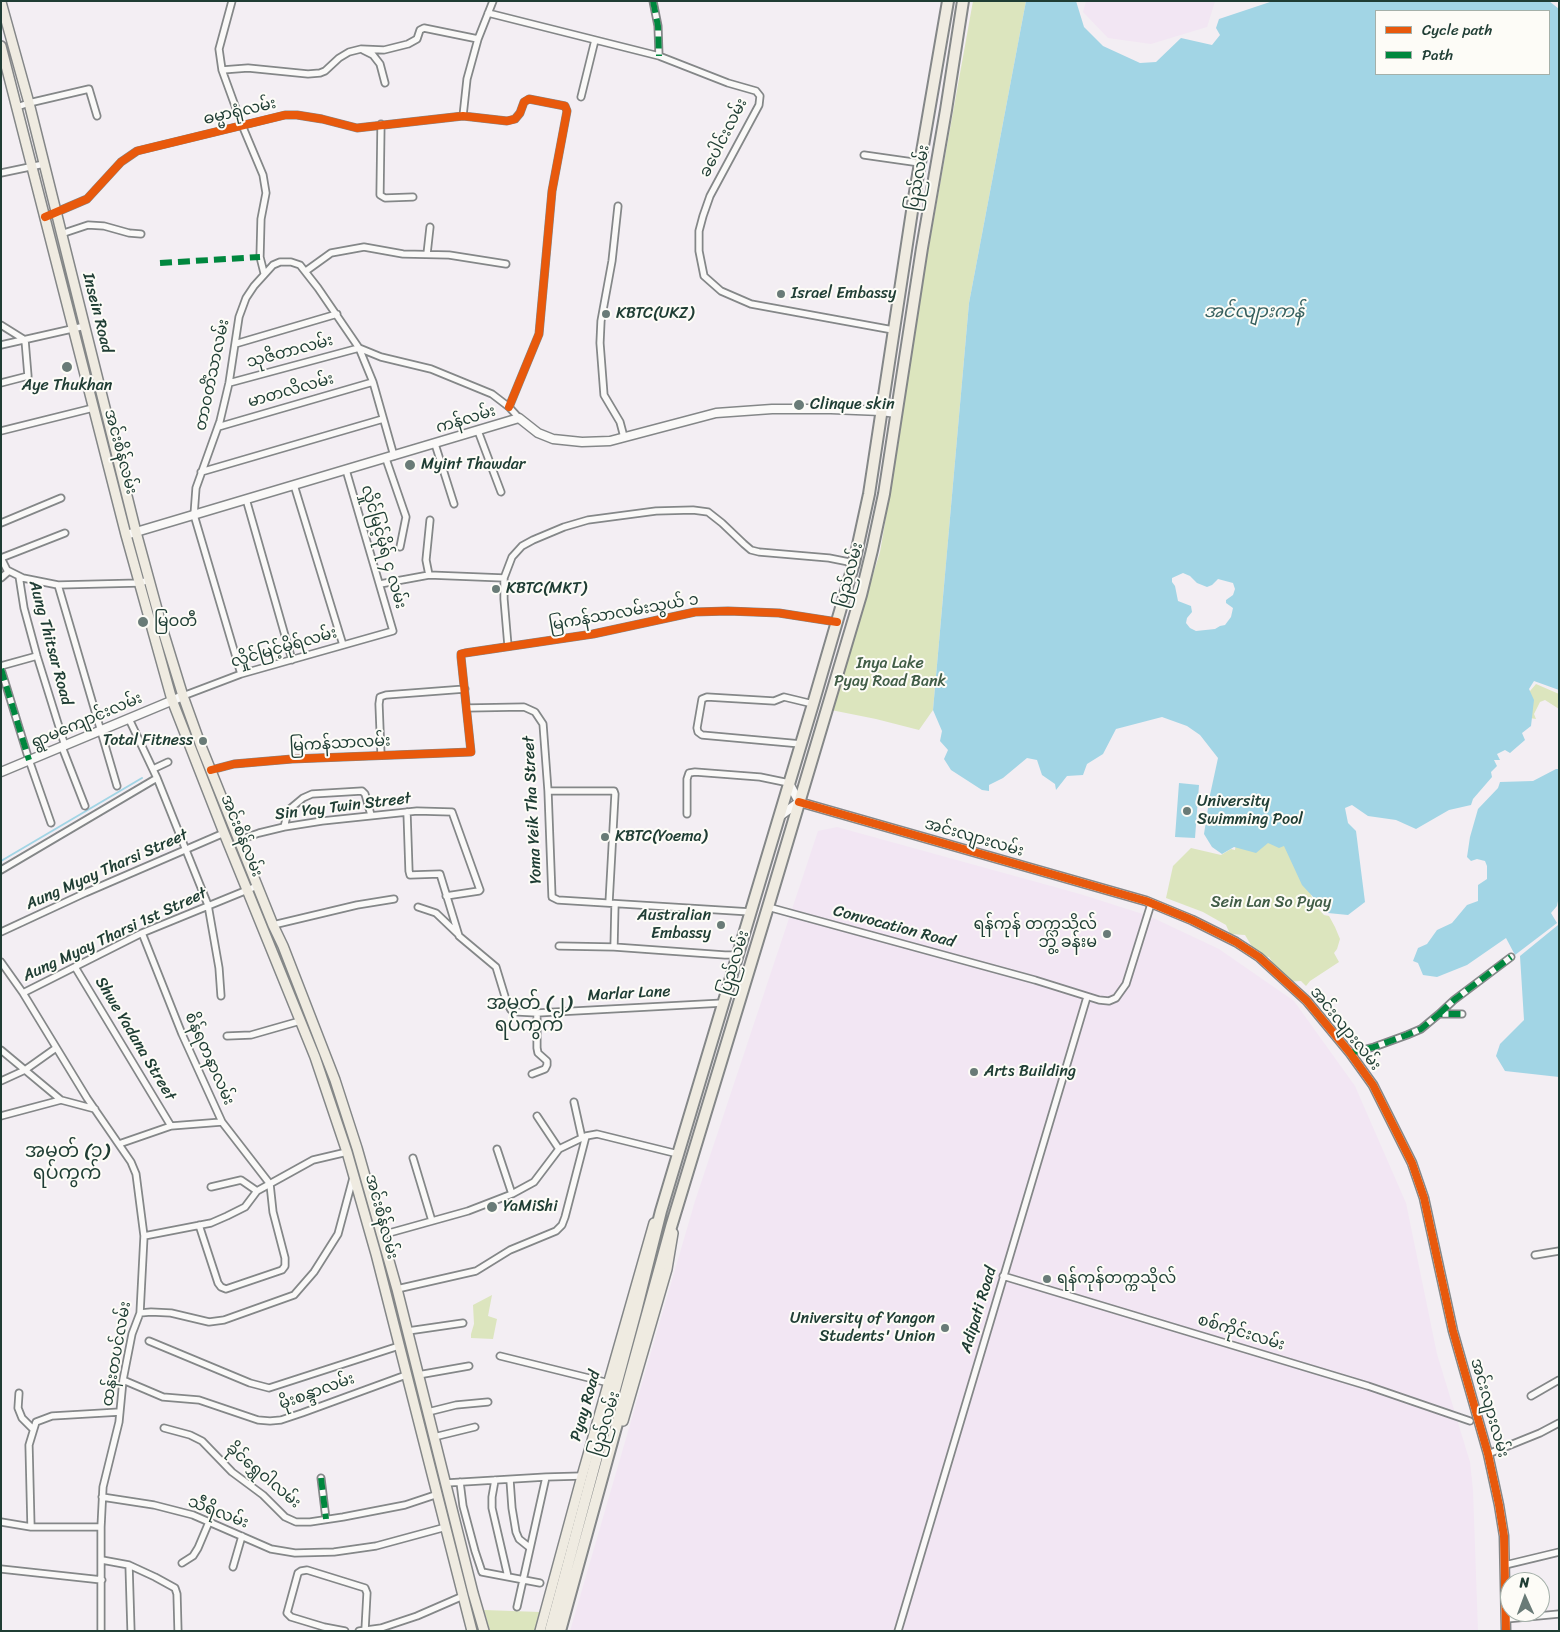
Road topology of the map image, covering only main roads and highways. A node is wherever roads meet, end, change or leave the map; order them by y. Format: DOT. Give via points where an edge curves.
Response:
graph roads {
  1 [pos="948,1"];
  2 [pos="963,1"];
  3 [pos="1,2"];
  4 [pos="1,46"];
  5 [pos="5,75"];
  6 [pos="933,92"];
  7 [pos="949,95"];
  8 [pos="881,410"];
  9 [pos="896,413"];
  10 [pos="878,430"];
  11 [pos="893,433"];
  12 [pos="136,532"];
  13 [pos="126,535"];
  14 [pos="163,631"];
  15 [pos="830,647"];
  16 [pos="844,652"];
  17 [pos="182,696"];
  18 [pos="172,700"];
  19 [pos="1,772"];
  20 [pos="789,782"];
  21 [pos="799,802"];
  22 [pos="780,816"];
  23 [pos="662,1211"];
  24 [pos="671,1227"];
  25 [pos="472,1631"];
  26 [pos="484,1631"];
  27 [pos="541,1631"];
  28 [pos="550,1631"];
  29 [pos="560,1631"];
  30 [pos="565,1631"];
  31 [pos="1506,1631"];
  1 -- 6 [label="highway, ပြည်လမ်း"];
  2 -- 7 [label="highway, ပြည်လမ်း"];
  3 -- 12 [label="main road, Insein Road"];
  4 -- 5 [label="main road, အင်းစိန်လမ်း"];
  5 -- 13 [label="main road, အင်းစိန်လမ်း" via="17,107"];
  6 -- 7 [label="highway"];
  6 -- 8 [label="highway, ပြည်လမ်း"];
  7 -- 9 [label="highway, ပြည်လမ်း"];
  8 -- 9 [label="main road, ကန်လမ်း"];
  8 -- 10 [label="highway, ပြည်လမ်း"];
  8 -- 12 [label="main road, ကန်လမ်း" via="772,409 716,413 624,437 582,442 552,439 519,418"];
  9 -- 11 [label="highway, ပြည်လမ်း"];
  10 -- 11 [label="highway"];
  10 -- 15 [label="highway, ပြည်လမ်း" via="869,494 854,563"];
  11 -- 16 [label="highway, ပြည်လမ်း" via="872,550"];
  12 -- 13 [label="main road, ကန်လမ်း"];
  12 -- 14 [label="main road, Insein Road"];
  13 -- 18 [label="main road, အင်းစိန်လမ်း"];
  14 -- 17 [label="main road, အင်းစိန်လမ်း"];
  15 -- 16 [label="highway"];
  15 -- 20 [label="highway, ပြည်လမ်း"];
  16 -- 21 [label="highway, ပြည်လမ်း"];
  17 -- 18 [label="main road, ရွာမကျောင်းလမ်း"];
  17 -- 26 [label="main road, အင်းစိန်လမ်း" via="335,1080 357,1148 397,1289"];
  18 -- 19 [label="main road, ရွာမကျောင်းလမ်း"];
  18 -- 25 [label="main road, အင်းစိန်လမ်း" via="330,1099 376,1254"];
  20 -- 21 [label="main road"];
  20 -- 22 [label="highway, ပြည်လမ်း"];
  21 -- 22 [label="main road"];
  21 -- 24 [label="highway, ပြည်လမ်း"];
  21 -- 31 [label="main road, အင်းလျားလမ်း" via="1151,904 1192,920 1259,957 1307,1001 1373,1085 1412,1163 1424,1198 1462,1366 1488,1454 1504,1536"];
  22 -- 23 [label="highway, ပြည်လမ်း"];
  23 -- 27 [label="main road, Pyay Road" via="657,1213 647,1244"];
  23 -- 28 [label="highway, Pyay Road"];
  24 -- 29 [label="highway, ပြည်လမ်း"];
  24 -- 30 [label="main road, ပြည်လမ်း" via="673,1235 667,1269 603,1486"];
}
